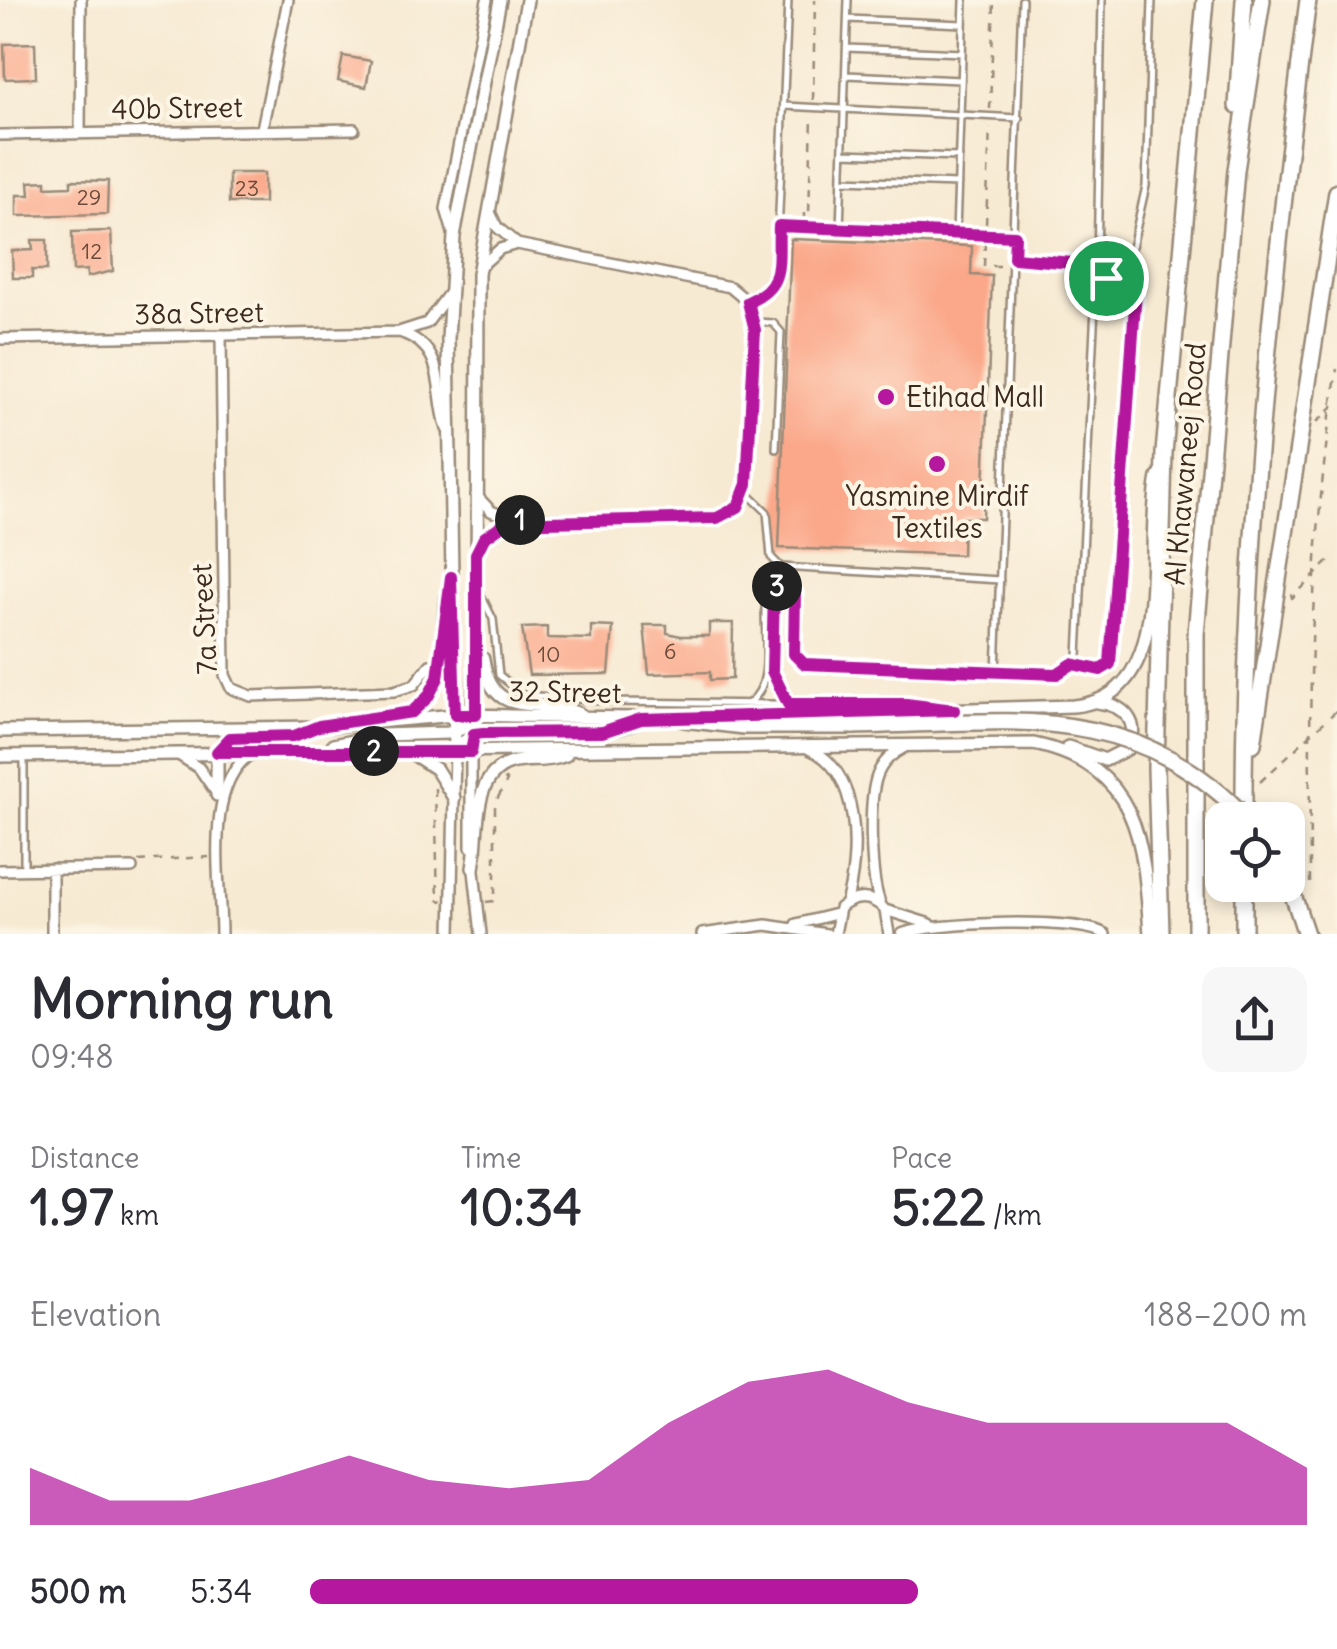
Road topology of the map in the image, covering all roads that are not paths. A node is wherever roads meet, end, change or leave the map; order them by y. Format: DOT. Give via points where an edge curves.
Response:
graph roads {
  1 [pos="81,0"];
  2 [pos="288,0"];
  3 [pos="487,0"];
  4 [pos="500,0"];
  5 [pos="527,0"];
  6 [pos="788,0"];
  7 [pos="848,0"];
  8 [pos="964,0"];
  9 [pos="1022,0"];
  10 [pos="1102,0"];
  11 [pos="1152,0"];
  12 [pos="1205,0"];
  13 [pos="1244,0"];
  14 [pos="1262,0"];
  15 [pos="1308,0"];
  16 [pos="848,19"];
  17 [pos="963,24"];
  18 [pos="846,48"];
  19 [pos="962,53"];
  20 [pos="846,75"];
  21 [pos="961,80"];
  22 [pos="784,106"];
  23 [pos="844,109"];
  24 [pos="960,116"];
  25 [pos="1019,118"];
  26 [pos="262,129"];
  27 [pos="354,129"];
  28 [pos="80,133"];
  29 [pos="0,135"];
  30 [pos="843,153"];
  31 [pos="959,157"];
  32 [pos="1236,170"];
  33 [pos="842,180"];
  34 [pos="958,184"];
  35 [pos="1337,192"];
  36 [pos="488,202"];
  37 [pos="779,226"];
  38 [pos="840,229"];
  39 [pos="956,233"];
  40 [pos="454,236"];
  41 [pos="1015,236"];
  42 [pos="517,244"];
  43 [pos="1014,258"];
  44 [pos="1096,265"];
  45 [pos="478,274"];
  46 [pos="1123,275"];
  47 [pos="1096,279"];
  48 [pos="450,291"];
  49 [pos="748,302"];
  50 [pos="755,322"];
  51 [pos="399,332"];
  52 [pos="221,335"];
  53 [pos="0,339"];
  54 [pos="449,436"];
  55 [pos="776,449"];
  56 [pos="1164,453"];
  57 [pos="475,492"];
  58 [pos="746,492"];
  59 [pos="514,520"];
  60 [pos="476,554"];
  61 [pos="776,564"];
  62 [pos="451,577"];
  63 [pos="1000,580"];
  64 [pos="476,588"];
  65 [pos="477,626"];
  66 [pos="1072,664"];
  67 [pos="430,665"];
  68 [pos="996,672"];
  69 [pos="1096,702"];
  70 [pos="747,704"];
  71 [pos="788,704"];
  72 [pos="954,710"];
  73 [pos="455,715"];
  74 [pos="476,715"];
  75 [pos="402,716"];
  76 [pos="584,717"];
  77 [pos="641,719"];
  78 [pos="684,719"];
  79 [pos="319,726"];
  80 [pos="0,731"];
  81 [pos="455,732"];
  82 [pos="474,734"];
  83 [pos="911,744"];
  84 [pos="1034,744"];
  85 [pos="802,747"];
  86 [pos="308,750"];
  87 [pos="406,751"];
  88 [pos="455,751"];
  89 [pos="571,751"];
  90 [pos="173,752"];
  91 [pos="217,752"];
  92 [pos="255,752"];
  93 [pos="471,752"];
  94 [pos="0,756"];
  95 [pos="24,756"];
  96 [pos="1244,797"];
  97 [pos="454,798"];
  98 [pos="219,801"];
  99 [pos="1228,802"];
  100 [pos="1244,802"];
  101 [pos="132,868"];
  102 [pos="473,868"];
  103 [pos="52,869"];
  104 [pos="0,870"];
  105 [pos="24,870"];
  106 [pos="1244,902"];
  107 [pos="1295,902"];
  108 [pos="846,903"];
  109 [pos="883,908"];
  110 [pos="836,914"];
  111 [pos="933,925"];
  112 [pos="788,926"];
  113 [pos="52,934"];
  114 [pos="221,934"];
  115 [pos="451,934"];
  116 [pos="481,934"];
  117 [pos="702,934"];
  118 [pos="827,934"];
  119 [pos="835,934"];
  120 [pos="889,934"];
  121 [pos="902,934"];
  122 [pos="1105,934"];
  123 [pos="1150,934"];
  124 [pos="1161,934"];
  125 [pos="1196,934"];
  126 [pos="1244,934"];
  127 [pos="1306,934"];
  1 -- 28 [label="street"];
  2 -- 26 [label="street"];
  3 -- 40 [label="street" via="447,199"];
  4 -- 40 [label="street"];
  5 -- 36 [label="street"];
  6 -- 22 [label="lane"];
  7 -- 16 [label="lane"];
  8 -- 17 [label="lane"];
  9 -- 25 [label="lane"];
  10 -- 44 [label="lane"];
  11 -- 46 [label="lane" via="1146,186"];
  12 -- 56 [label="highway"];
  13 -- 32 [label="highway"];
  14 -- 32 [label="highway, Al Khawaneej Road"];
  15 -- 96 [label="highway" via="1262,410"];
  16 -- 17 [label="lane"];
  16 -- 18 [label="lane"];
  17 -- 19 [label="lane"];
  18 -- 19 [label="lane"];
  18 -- 20 [label="lane"];
  19 -- 21 [label="lane"];
  20 -- 21 [label="lane"];
  20 -- 23 [label="lane"];
  21 -- 24 [label="lane"];
  22 -- 23 [label="lane"];
  22 -- 37 [label="lane"];
  23 -- 24 [label="lane"];
  23 -- 30 [label="lane"];
  24 -- 25 [label="lane"];
  24 -- 31 [label="lane"];
  25 -- 41 [label="lane"];
  26 -- 27 [label="street, 40b Street"];
  26 -- 28 [label="street, 40b Street"];
  28 -- 29 [label="street, 40b Street"];
  30 -- 31 [label="lane"];
  30 -- 33 [label="lane"];
  31 -- 34 [label="lane"];
  32 -- 125 [label="highway, Al Khawaneej Road" via="1196,634"];
  33 -- 34 [label="lane"];
  33 -- 38 [label="lane"];
  34 -- 39 [label="lane"];
  35 -- 96 [label="highway"];
  36 -- 42 [label="street" via="497,227"];
  36 -- 45 [label="street"];
  37 -- 38 [label="lane"];
  37 -- 49 [label="lane" via="776,282"];
  38 -- 39 [label="lane"];
  39 -- 41 [label="lane"];
  40 -- 48 [label="street"];
  41 -- 43 [label="lane"];
  42 -- 45 [label="street" via="493,253"];
  42 -- 49 [label="street" via="718,284"];
  43 -- 44 [label="lane"];
  43 -- 63 [label="lane"];
  44 -- 46 [label="lane"];
  44 -- 47 [label="lane"];
  45 -- 57 [label="street"];
  46 -- 47 [label="lane"];
  46 -- 66 [label="lane" via="1136,290 1114,657 1100,670"];
  47 -- 66 [label="lane" via="1080,645"];
  48 -- 51 [label="street" via="434,317"];
  48 -- 54 [label="street"];
  49 -- 50 [label="street"];
  50 -- 55 [label="lane" via="773,322 781,332"];
  50 -- 58 [label="street"];
  51 -- 52 [label="street, 38a Street"];
  51 -- 54 [label="street" via="426,346 436,361"];
  52 -- 53 [label="street, 38a Street"];
  52 -- 67 [label="street, 7a Street" via="225,674 231,688 251,696 401,690"];
  54 -- 62 [label="street"];
  56 -- 69 [label="street" via="1153,504 1144,650 1122,687"];
  56 -- 124 [label="highway" via="1156,768"];
  57 -- 59 [label="street" via="491,511"];
  57 -- 60 [label="street"];
  58 -- 59 [label="street" via="738,507 717,518"];
  58 -- 61 [label="lane" via="770,518"];
  59 -- 60 [label="street" via="490,532"];
  60 -- 64 [label="street"];
  61 -- 63 [label="lane"];
  61 -- 70 [label="lane" via="766,585 763,685"];
  62 -- 73 [label="street"];
  62 -- 75 [label="street" via="438,678 428,697"];
  63 -- 68 [label="lane"];
  64 -- 65 [label="street"];
  64 -- 70 [label="lane" via="493,618 496,667 516,692 643,704"];
  65 -- 74 [label="street"];
  65 -- 76 [label="street" via="485,672 502,696"];
  66 -- 68 [label="lane" via="1057,674"];
  68 -- 71 [label="lane" via="804,664 796,658 795,593 780,584 773,596 772,671"];
  69 -- 72 [label="street, 32 Street"];
  69 -- 84 [label="street" via="1130,717 1132,742 1121,755 1105,760 1066,746"];
  70 -- 71 [label="lane"];
  71 -- 72 [label="lane"];
  72 -- 78 [label="street, 32 Street"];
  73 -- 74 [label="street, 32 Street"];
  73 -- 75 [label="street, 32 Street"];
  73 -- 81 [label="street"];
  74 -- 76 [label="street, 32 Street"];
  74 -- 81 [label="street"];
  74 -- 82 [label="street"];
  75 -- 79 [label="street, 32 Street"];
  76 -- 77 [label="street, 32 Street"];
  77 -- 78 [label="street, 32 Street"];
  77 -- 82 [label="street" via="602,732"];
  78 -- 99 [label="highway, bridge" via="744,726 1042,722 1109,732 1200,775"];
  79 -- 80 [label="street, 32 Street"];
  79 -- 91 [label="street" via="294,736 230,738"];
  81 -- 86 [label="street" via="382,735"];
  81 -- 88 [label="street"];
  82 -- 88 [label="street"];
  82 -- 93 [label="street"];
  83 -- 84 [label="street, 32 Street"];
  83 -- 85 [label="street, 32 Street"];
  83 -- 109 [label="street" via="883,764 875,786 874,881"];
  84 -- 123 [label="street, 32 Street" via="1086,764 1126,803 1143,845"];
  85 -- 89 [label="street, 32 Street"];
  85 -- 108 [label="street" via="834,765 848,787 852,872"];
  86 -- 87 [label="street, 32 Street"];
  86 -- 92 [label="street, 32 Street"];
  87 -- 88 [label="street, 32 Street"];
  87 -- 97 [label="street" via="436,769"];
  88 -- 93 [label="street, 32 Street"];
  88 -- 97 [label="street"];
  89 -- 93 [label="street, 32 Street"];
  89 -- 102 [label="street" via="514,762 490,777 481,796"];
  90 -- 91 [label="street, 32 Street"];
  90 -- 95 [label="street, 32 Street"];
  90 -- 98 [label="street" via="205,774"];
  91 -- 92 [label="street, 32 Street"];
  91 -- 98 [label="street"];
  92 -- 98 [label="street" via="232,770"];
  93 -- 102 [label="street"];
  94 -- 95 [label="street, 32 Street"];
  95 -- 105 [label="lane"];
  96 -- 100 [label="highway"];
  97 -- 115 [label="street"];
  98 -- 114 [label="street"];
  101 -- 103 [label="street"];
  102 -- 116 [label="street"];
  103 -- 105 [label="street"];
  103 -- 113 [label="street"];
  104 -- 105 [label="street"];
  106 -- 126 [label="highway"];
  107 -- 127 [label="highway"];
  108 -- 109 [label="street" via="860,898"];
  108 -- 110 [label="street"];
  109 -- 111 [label="street"];
  109 -- 120 [label="street"];
  110 -- 112 [label="street"];
  110 -- 119 [label="street"];
  111 -- 121 [label="street"];
  111 -- 122 [label="street" via="1076,925"];
  112 -- 117 [label="street"];
  112 -- 118 [label="street"];
}
